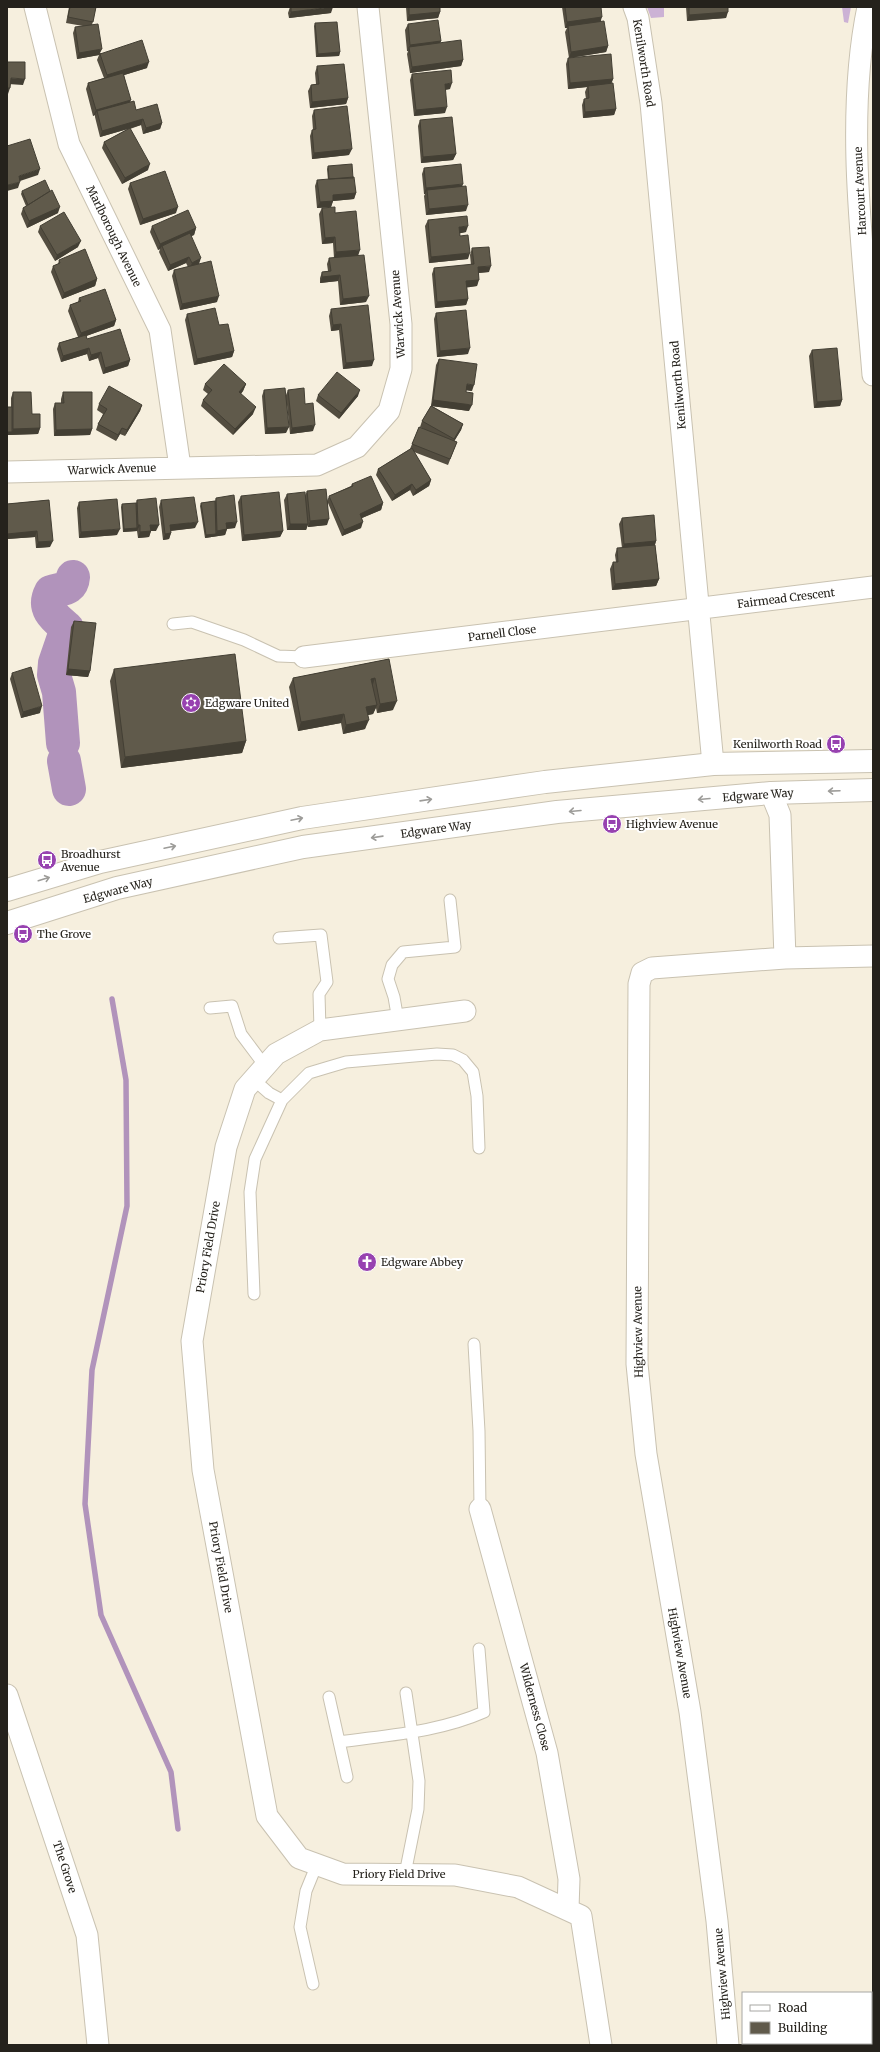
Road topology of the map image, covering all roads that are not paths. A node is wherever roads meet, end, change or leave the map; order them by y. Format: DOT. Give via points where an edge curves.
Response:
graph roads {
  1 [pos="35,7"];
  2 [pos="368,7"];
  3 [pos="634,7"];
  4 [pos="868,7"];
  5 [pos="873,375"];
  6 [pos="180,467"];
  7 [pos="7,472"];
  8 [pos="873,587"];
  9 [pos="699,609"];
  10 [pos="173,624"];
  11 [pos="304,657"];
  12 [pos="873,761"];
  13 [pos="713,764"];
  14 [pos="873,790"];
  15 [pos="771,793"];
  16 [pos="7,890"];
  17 [pos="450,900"];
  18 [pos="7,923"];
  19 [pos="279,938"];
  20 [pos="873,956"];
  21 [pos="785,958"];
  22 [pos="210,1008"];
  23 [pos="464,1010"];
  24 [pos="398,1020"];
  25 [pos="320,1030"];
  26 [pos="259,1073"];
  27 [pos="282,1100"];
  28 [pos="479,1148"];
  29 [pos="254,1294"];
  30 [pos="474,1344"];
  31 [pos="480,1509"];
  32 [pos="480,1648"];
  33 [pos="406,1693"];
  34 [pos="7,1695"];
  35 [pos="329,1697"];
  36 [pos="412,1732"];
  37 [pos="339,1742"];
  38 [pos="347,1777"];
  39 [pos="316,1864"];
  40 [pos="405,1874"];
  41 [pos="568,1910"];
  42 [pos="312,1984"];
  43 [pos="98,2045"];
  44 [pos="601,2045"];
  45 [pos="728,2045"];
  1 -- 6 [label="street, Marlborough Avenue" via="69,144 160,330"];
  2 -- 6 [label="street, Warwick Avenue" via="401,324 402,369 389,411 357,447 317,464"];
  3 -- 9 [label="street, Kenilworth Road" via="638,18 651,103"];
  4 -- 5 [label="street, Harcourt Avenue" via="857,114 859,199"];
  6 -- 7 [label="street, Warwick Avenue"];
  8 -- 9 [label="street, Fairmead Crescent"];
  9 -- 11 [label="street, Parnell Close"];
  9 -- 13 [label="street, Kenilworth Road"];
  10 -- 11 [label="lane" via="192,622 244,640 278,656"];
  12 -- 13 [label="highway"];
  16 -- 13 [label="highway, one-way" via="100,862 302,818 544,782"];
  14 -- 15 [label="highway, Edgware Way, one-way"];
  15 -- 18 [label="highway, Edgware Way, one-way" via="557,812 303,847 117,888"];
  15 -- 21 [label="street" via="780,815"];
  17 -- 24 [label="lane" via="455,947 402,952 392,964 388,979"];
  19 -- 25 [label="lane" via="321,935 327,982 319,994"];
  20 -- 21 [label="street, Highview Avenue"];
  21 -- 45 [label="street, Highview Avenue" via="652,968 642,973 639,984 637,1364 646,1454 690,1712 717,1921"];
  22 -- 26 [label="lane" via="232,1006 241,1034"];
  23 -- 24 [label="street, Priory Field Drive"];
  24 -- 25 [label="street, Priory Field Drive"];
  25 -- 26 [label="street, Priory Field Drive" via="276,1054"];
  26 -- 27 [label="lane" via="269,1093"];
  26 -- 39 [label="street, Priory Field Drive" via="245,1088 226,1147 192,1342 203,1470 267,1816 299,1858"];
  27 -- 28 [label="lane" via="309,1073 329,1067 367,1060 453,1055 463,1060 473,1072 477,1096"];
  27 -- 29 [label="lane" via="255,1159 251,1186"];
  30 -- 31 [label="lane"];
  31 -- 41 [label="street, Wilderness Close" via="547,1754 569,1879"];
  32 -- 36 [label="lane" via="484,1712 462,1722"];
  33 -- 36 [label="lane"];
  34 -- 43 [label="street, The Grove" via="87,1935"];
  35 -- 37 [label="lane"];
  36 -- 37 [label="lane"];
  36 -- 40 [label="lane" via="418,1781 418,1809"];
  37 -- 38 [label="lane"];
  39 -- 40 [label="street, Priory Field Drive" via="343,1874"];
  39 -- 42 [label="lane" via="306,1891 300,1927"];
  40 -- 41 [label="street, Priory Field Drive" via="455,1874 518,1887"];
  41 -- 44 [label="street, Priory Field Drive" via="581,1916"];
}
